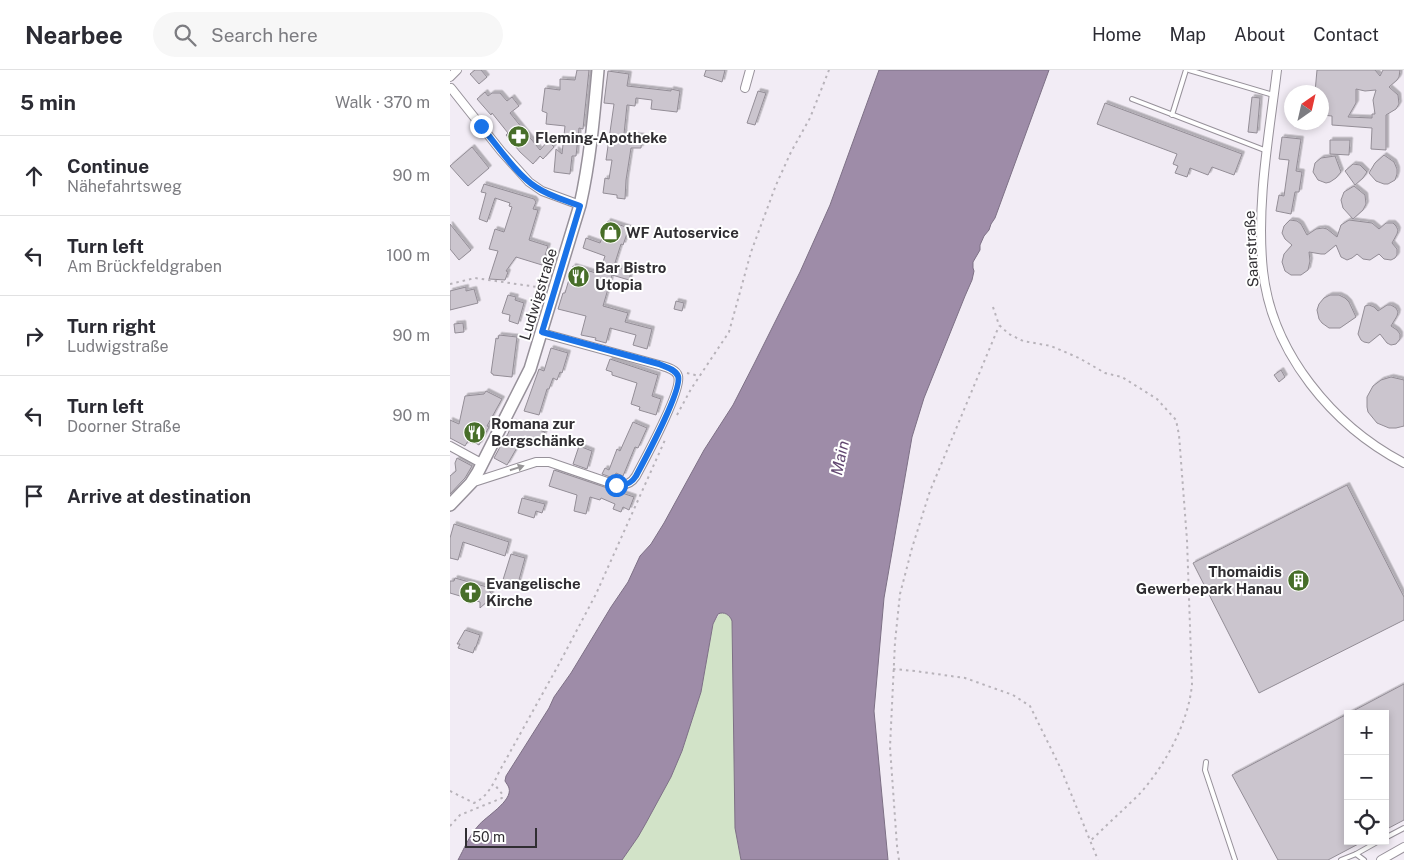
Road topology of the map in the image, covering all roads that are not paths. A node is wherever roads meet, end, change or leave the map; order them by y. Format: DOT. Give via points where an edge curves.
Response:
graph roads {
  1 [pos="457,70"];
  2 [pos="598,70"];
  3 [pos="750,70"];
  4 [pos="1188,70"];
  5 [pos="1278,70"];
  6 [pos="450,78"];
  7 [pos="450,88"];
  8 [pos="745,88"];
  9 [pos="1274,95"];
  10 [pos="1132,99"];
  11 [pos="1172,114"];
  12 [pos="1267,151"];
  13 [pos="580,206"];
  14 [pos="542,332"];
  15 [pos="450,446"];
  16 [pos="1404,463"];
  17 [pos="483,464"];
  18 [pos="471,483"];
  19 [pos="450,505"];
  20 [pos="1206,762"];
  21 [pos="1404,828"];
  22 [pos="1389,836"];
  23 [pos="1372,845"];
  24 [pos="1404,848"];
  25 [pos="1356,854"];
  26 [pos="1235,860"];
  27 [pos="1341,860"];
  28 [pos="1364,860"];
  29 [pos="1381,860"];
  1 -- 6 [label="street"];
  2 -- 13 [label="main road, Ludwigstraße" via="590,152"];
  3 -- 8 [label="street"];
  4 -- 9 [label="lane"];
  4 -- 11 [label="lane"];
  5 -- 9 [label="street, Saarstraße"];
  6 -- 7 [label="street"];
  7 -- 13 [label="street" via="529,182 542,191"];
  9 -- 12 [label="street, Saarstraße"];
  10 -- 11 [label="lane"];
  11 -- 12 [label="lane"];
  12 -- 16 [label="street, Saarstraße" via="1261,228 1263,271 1279,329 1297,365 1325,402 1362,436"];
  13 -- 14 [label="main road, Ludwigstraße"];
  14 -- 17 [label="main road, Ludwigstraße" via="527,378"];
  18 -- 14 [label="street, one-way" via="536,462 549,462 616,485 631,483 661,427 680,381 675,371"];
  15 -- 17 [label="street"];
  17 -- 18 [label="main road, Ludwigstraße"];
  18 -- 19 [label="main road, Ludwigstraße"];
  20 -- 26 [label="lane" via="1204,770"];
  21 -- 22 [label="lane"];
  23 -- 25 [label="lane"];
  24 -- 29 [label="street"];
  25 -- 27 [label="lane"];
  25 -- 28 [label="lane"];
}
